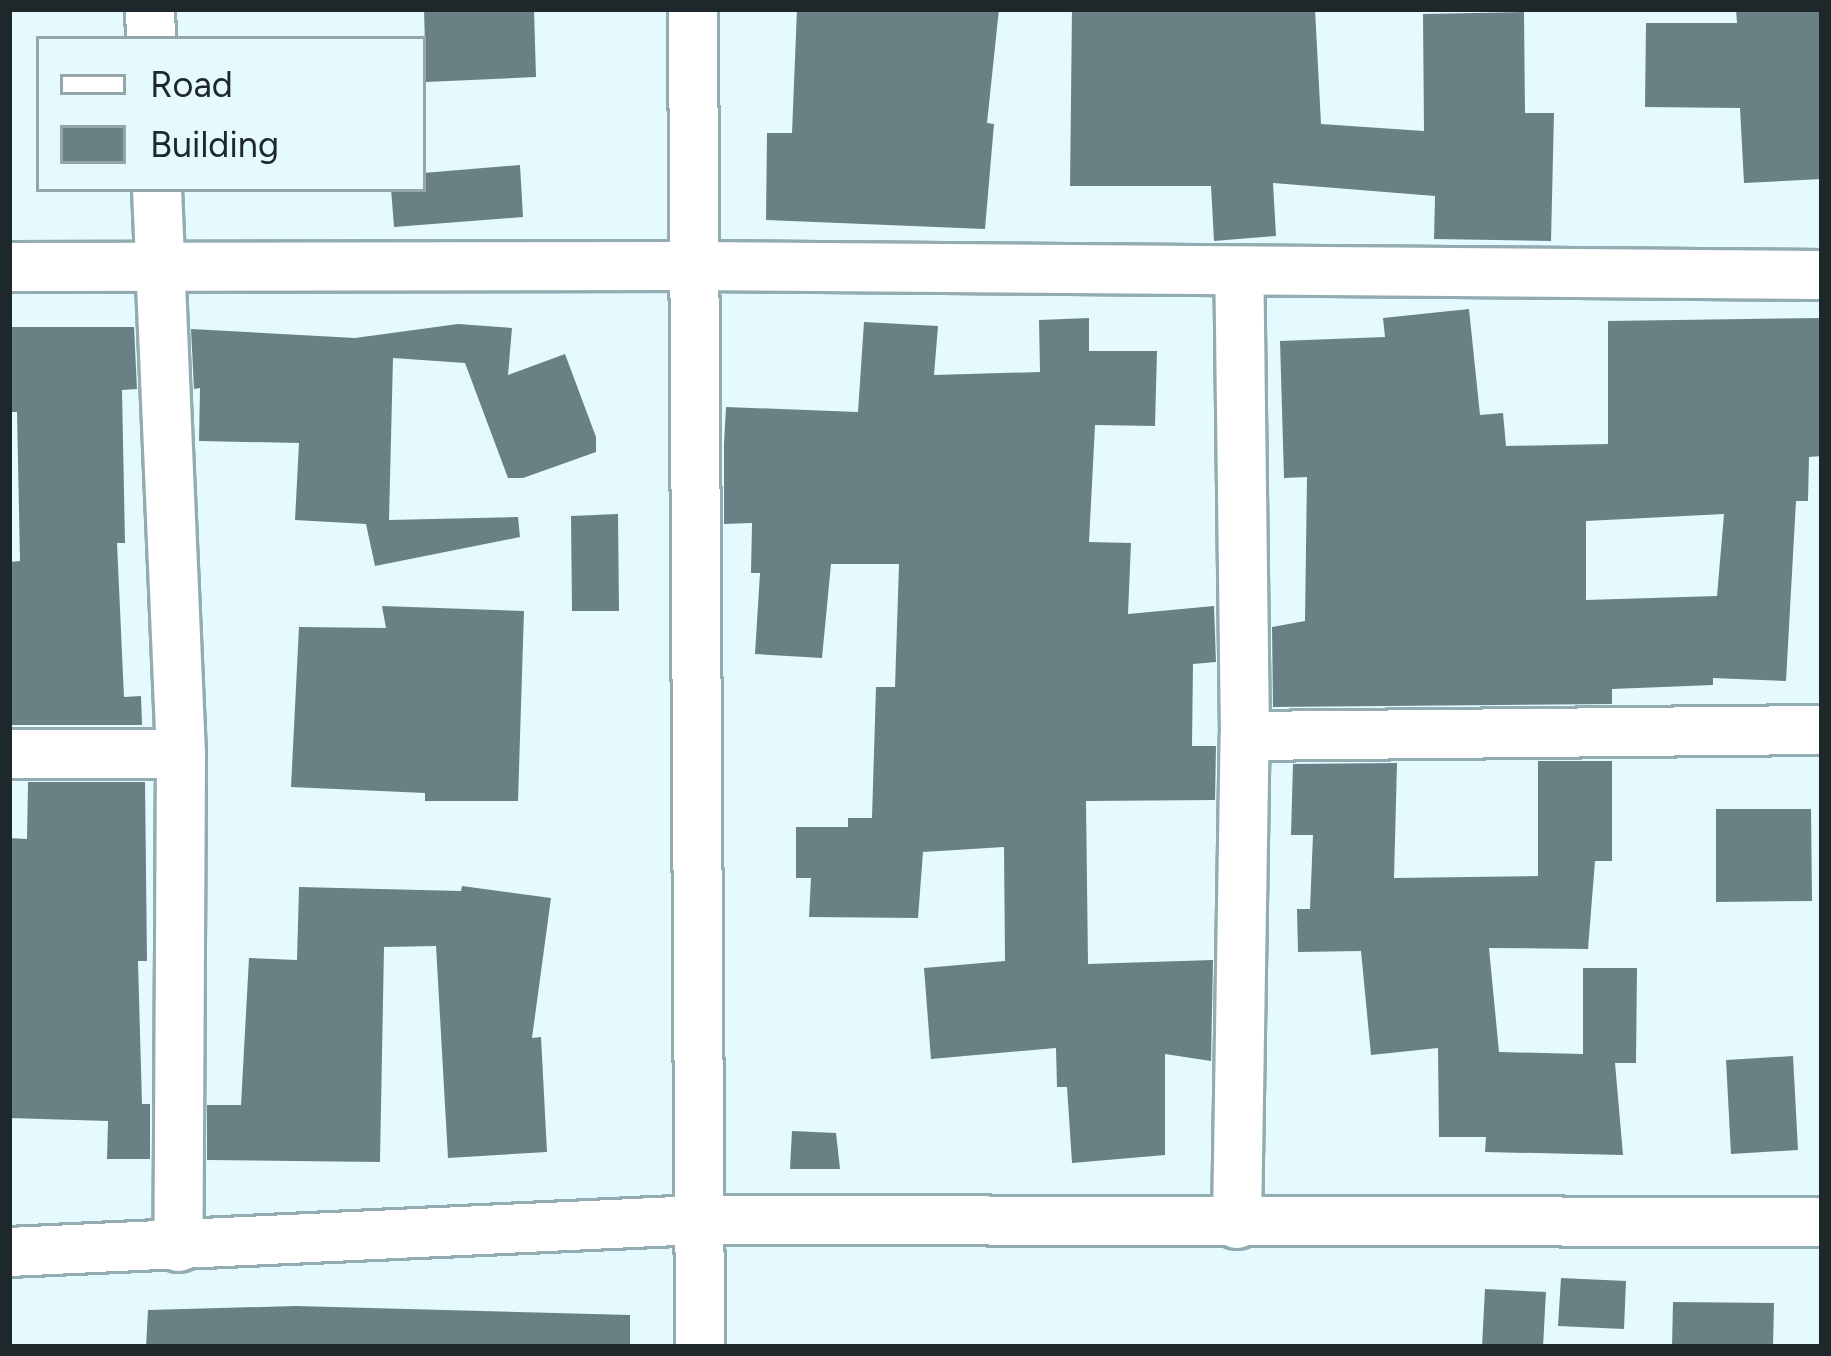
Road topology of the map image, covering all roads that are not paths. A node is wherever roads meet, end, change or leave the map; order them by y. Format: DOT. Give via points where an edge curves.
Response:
graph roads {
  1 [pos="693,9"];
  2 [pos="157,192"];
  3 [pos="694,266"];
  4 [pos="9,267"];
  5 [pos="161,268"];
  6 [pos="1239,273"];
  7 [pos="1822,275"];
  8 [pos="1822,730"];
  9 [pos="1245,736"];
  10 [pos="9,754"];
  11 [pos="181,754"];
  12 [pos="699,1220"];
  13 [pos="1822,1222"];
  14 [pos="1238,1224"];
  15 [pos="178,1247"];
  16 [pos="9,1252"];
  17 [pos="700,1347"];
  1 -- 3 [label="street"];
  2 -- 5 [label="street"];
  3 -- 5 [label="street"];
  3 -- 6 [label="street"];
  3 -- 12 [label="street"];
  4 -- 5 [label="street"];
  5 -- 11 [label="street"];
  6 -- 7 [label="street"];
  6 -- 9 [label="street"];
  8 -- 9 [label="street"];
  9 -- 14 [label="street"];
  10 -- 11 [label="street"];
  11 -- 15 [label="street"];
  12 -- 14 [label="street"];
  12 -- 15 [label="street"];
  12 -- 17 [label="street"];
  13 -- 14 [label="street"];
  15 -- 16 [label="street"];
}
